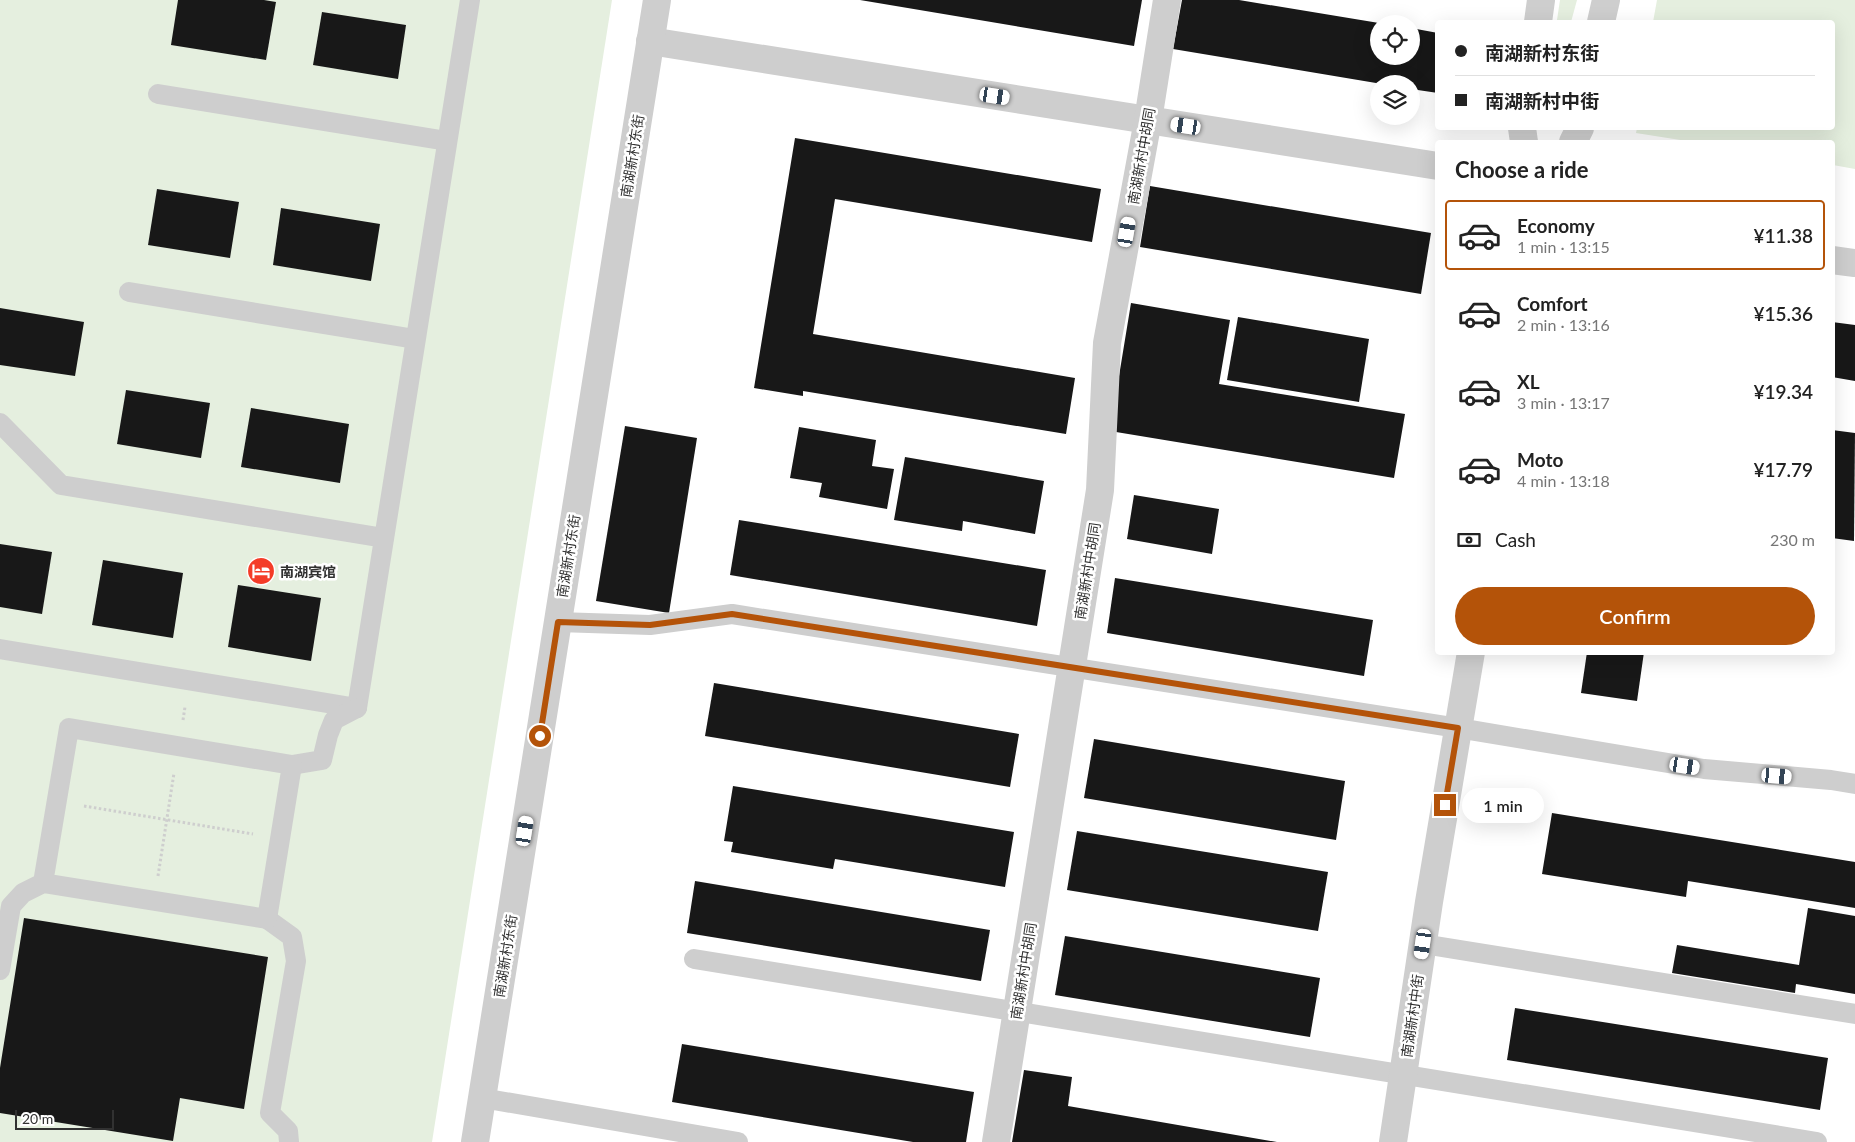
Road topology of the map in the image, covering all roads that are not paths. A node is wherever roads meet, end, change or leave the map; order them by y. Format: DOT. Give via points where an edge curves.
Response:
graph roads {
  1 [pos="470,0"];
  2 [pos="657,0"];
  3 [pos="1167,0"];
  4 [pos="1541,0"];
  5 [pos="1606,0"];
  6 [pos="1538,20"];
  7 [pos="1601,20"];
  8 [pos="650,41"];
  9 [pos="158,94"];
  10 [pos="1148,120"];
  11 [pos="447,141"];
  12 [pos="1435,166"];
  13 [pos="1835,261"];
  14 [pos="1855,264"];
  15 [pos="129,292"];
  16 [pos="415,339"];
  17 [pos="0,423"];
  18 [pos="384,538"];
  19 [pos="558,622"];
  20 [pos="0,649"];
  21 [pos="1470,655"];
  22 [pos="1071,668"];
  23 [pos="357,708"];
  24 [pos="1458,728"];
  25 [pos="292,765"];
  26 [pos="1855,784"];
  27 [pos="43,883"];
  28 [pos="267,919"];
  29 [pos="1423,944"];
  30 [pos="694,959"];
  31 [pos="0,970"];
  32 [pos="1017,1011"];
  33 [pos="1855,1014"];
  34 [pos="1404,1074"];
  35 [pos="482,1098"];
  36 [pos="289,1142"];
  37 [pos="475,1142"];
  38 [pos="738,1142"];
  39 [pos="996,1142"];
  40 [pos="1393,1142"];
  41 [pos="1817,1142"];
  1 -- 11 [label="lane"];
  2 -- 8 [label="street, 南湖新村东街"];
  3 -- 10 [label="street, 南湖新村中胡同"];
  4 -- 6 [label="street"];
  5 -- 7 [label="street"];
  8 -- 10 [label="street"];
  8 -- 19 [label="street, 南湖新村东街"];
  9 -- 11 [label="lane"];
  10 -- 12 [label="street"];
  10 -- 22 [label="street, 南湖新村中胡同" via="1107,344 1100,490"];
  11 -- 16 [label="lane"];
  13 -- 14 [label="street"];
  15 -- 16 [label="lane"];
  16 -- 18 [label="lane"];
  17 -- 18 [label="lane" via="61,485"];
  18 -- 23 [label="lane"];
  19 -- 22 [label="lane" via="650,625 732,614"];
  19 -- 35 [label="street, 南湖新村东街"];
  20 -- 23 [label="lane"];
  21 -- 24 [label="street, 南湖新村中街"];
  22 -- 24 [label="lane"];
  22 -- 32 [label="street, 南湖新村中胡同"];
  23 -- 25 [label="lane" via="334,720 322,760"];
  24 -- 26 [label="lane" via="1704,770"];
  24 -- 29 [label="street, 南湖新村中街"];
  25 -- 27 [label="lane" via="68,728"];
  25 -- 28 [label="lane"];
  27 -- 28 [label="lane"];
  27 -- 31 [label="lane" via="22,894 11,906"];
  28 -- 36 [label="lane" via="292,937 296,961 270,1113 288,1131"];
  29 -- 33 [label="lane"];
  29 -- 34 [label="street, 南湖新村中街"];
  30 -- 32 [label="lane"];
  32 -- 34 [label="lane"];
  32 -- 39 [label="street, 南湖新村中胡同"];
  34 -- 40 [label="street, 南湖新村中街"];
  34 -- 41 [label="lane"];
  35 -- 37 [label="street, 南湖新村东街"];
  35 -- 38 [label="lane"];
}
